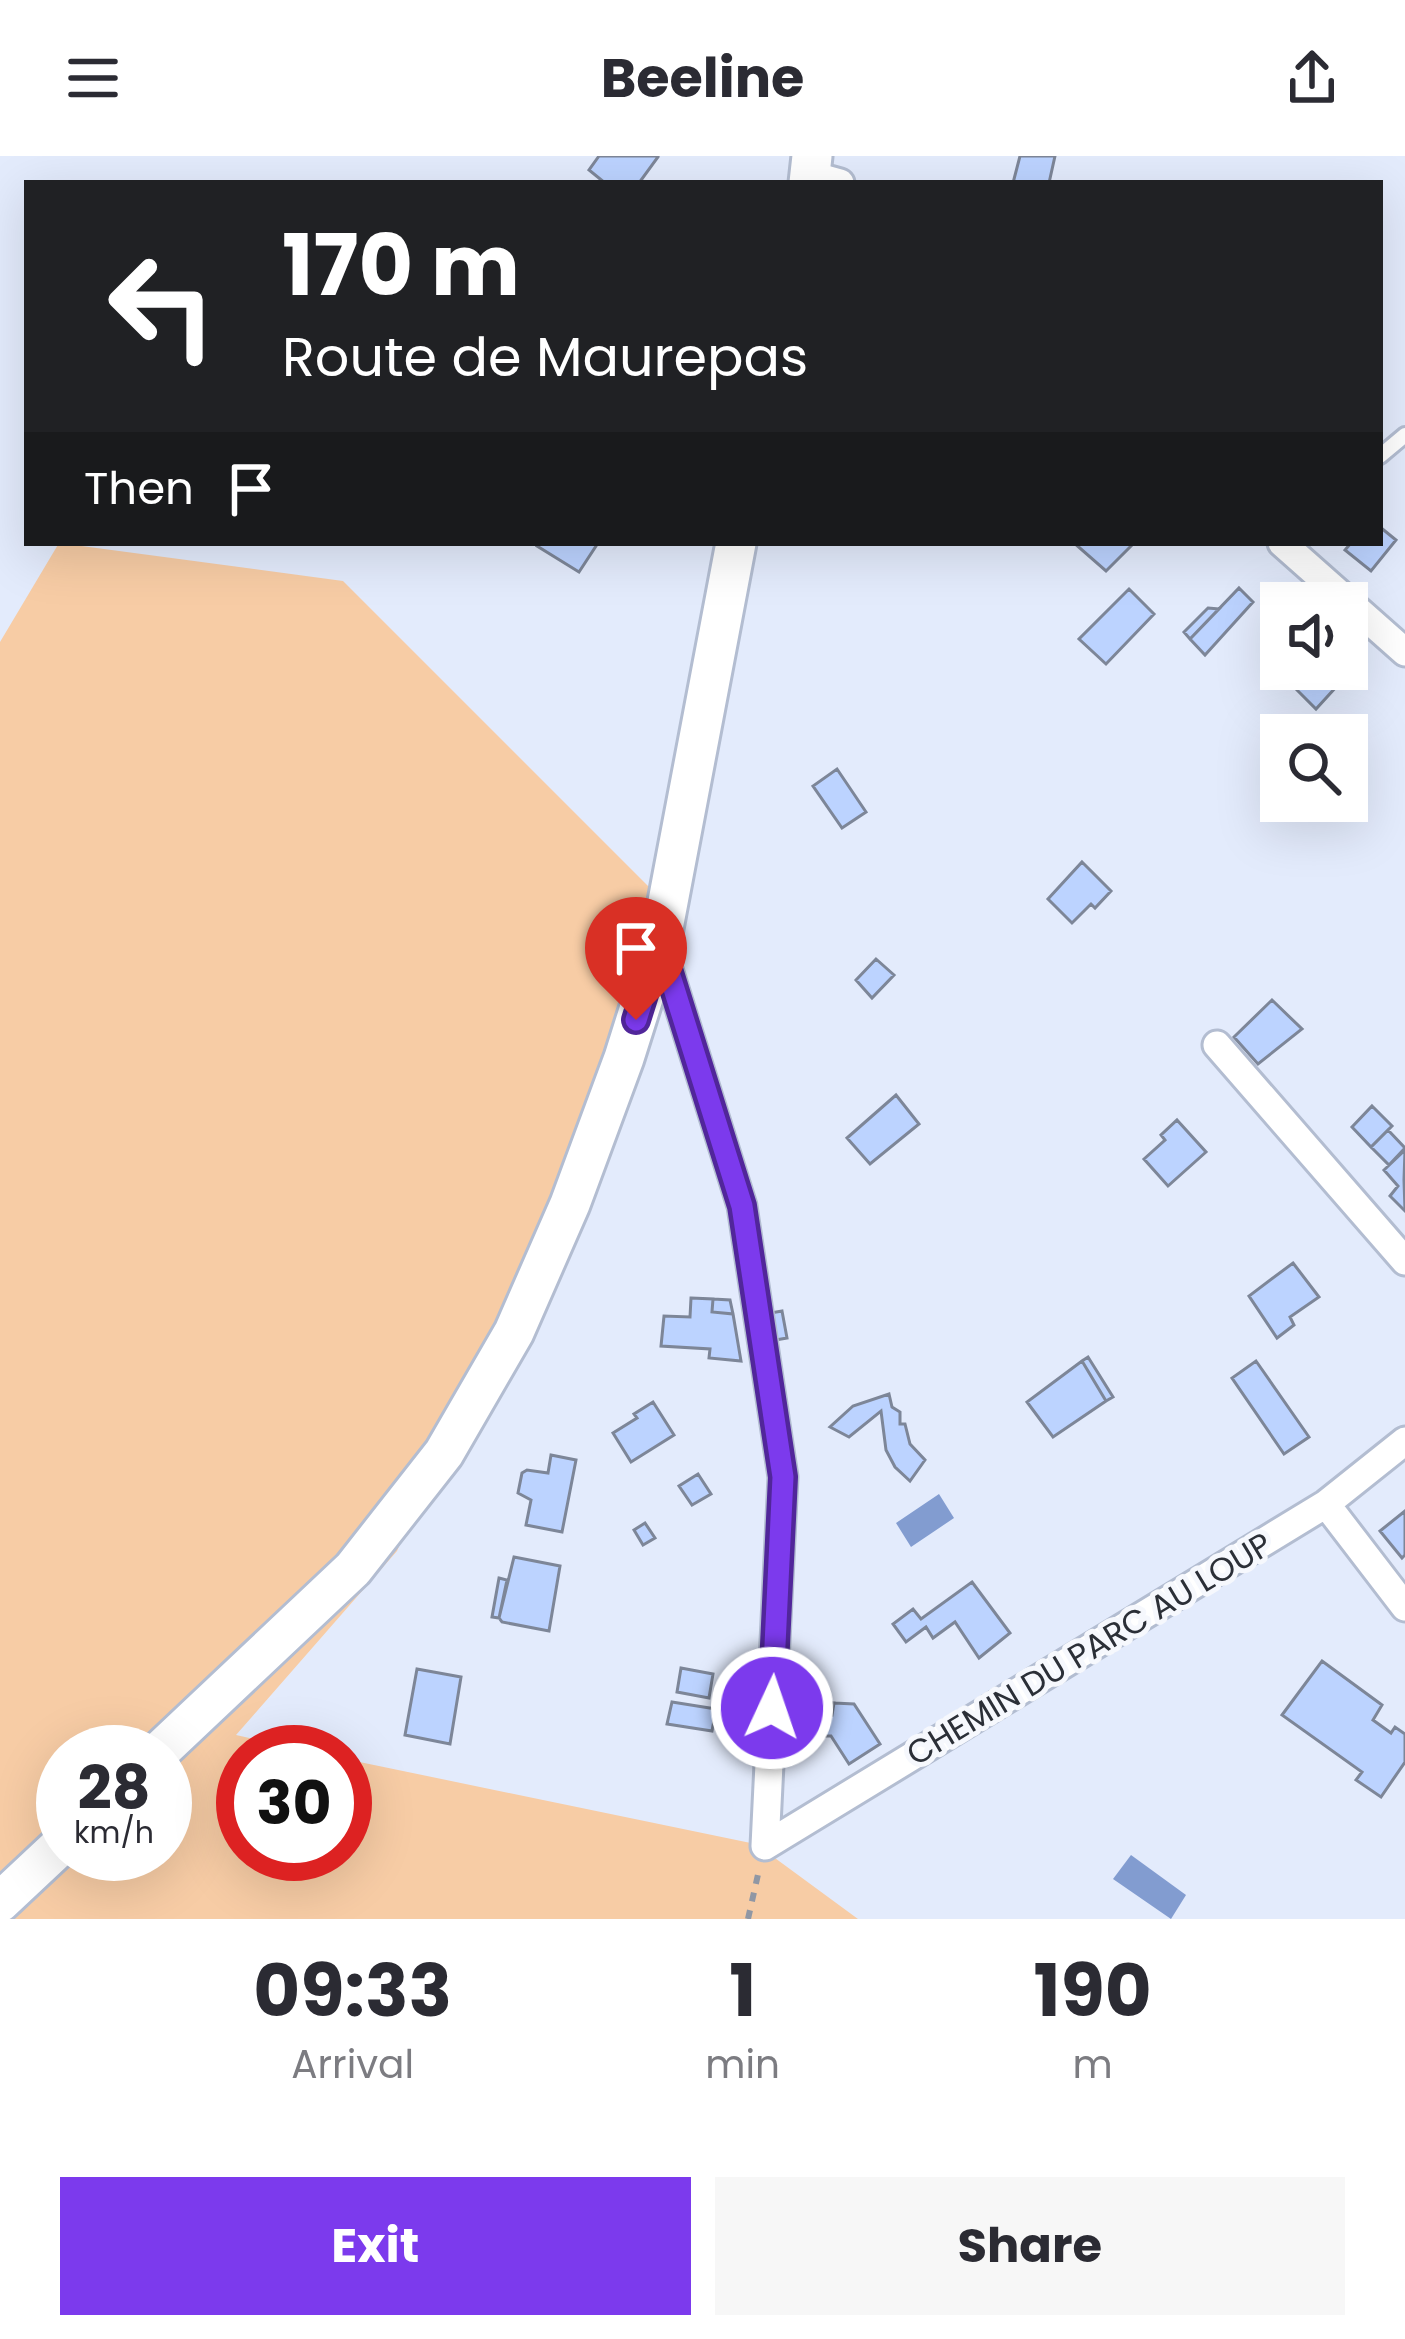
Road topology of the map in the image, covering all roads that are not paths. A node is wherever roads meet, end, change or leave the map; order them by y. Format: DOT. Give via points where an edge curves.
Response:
graph roads {
  1 [pos="735,546"];
  2 [pos="1285,546"];
  3 [pos="1405,652"];
  4 [pos="660,944"];
  5 [pos="1217,1045"];
  6 [pos="1405,1261"];
  7 [pos="1405,1441"];
  8 [pos="1326,1504"];
  9 [pos="1405,1607"];
  10 [pos="188,1725"];
  11 [pos="36,1868"];
  12 [pos="0,1902"];
  1 -- 4 [label="street"];
  2 -- 3 [label="street"];
  4 -- 8 [label="street, CHEMIN DU PARC AU LOUP" via="742,1206 783,1477 765,1846"];
  4 -- 10 [label="street" via="570,1204 514,1333 444,1454 353,1569"];
  5 -- 6 [label="street"];
  7 -- 8 [label="street, CHEMIN DU PARC AU LOUP"];
  8 -- 9 [label="street"];
  11 -- 12 [label="street"];
}
